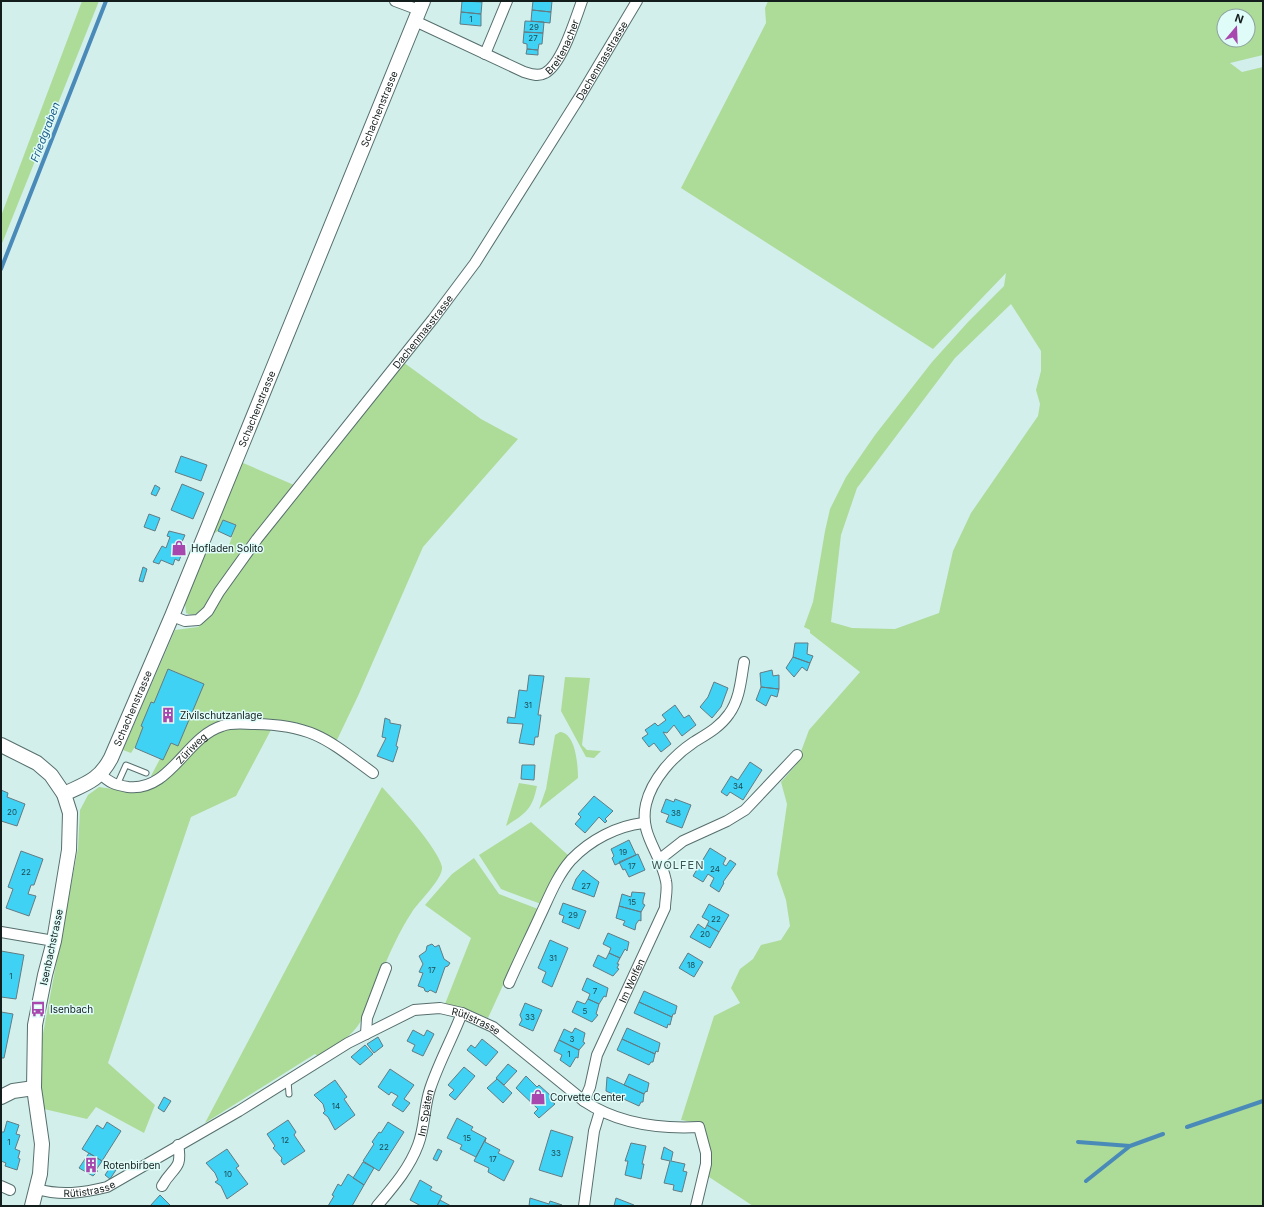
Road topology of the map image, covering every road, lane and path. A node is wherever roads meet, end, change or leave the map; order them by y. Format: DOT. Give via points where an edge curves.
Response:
graph roads {
  1 [pos="394,1"];
  2 [pos="507,1"];
  3 [pos="582,1"];
  4 [pos="637,1"];
  5 [pos="419,11"];
  6 [pos="485,54"];
  7 [pos="172,616"];
  8 [pos="744,662"];
  9 [pos="1,745"];
  10 [pos="797,755"];
  11 [pos="146,773"];
  12 [pos="373,773"];
  13 [pos="101,774"];
  14 [pos="116,785"];
  15 [pos="64,794"];
  16 [pos="643,823"];
  17 [pos="660,859"];
  18 [pos="1,932"];
  19 [pos="54,941"];
  20 [pos="386,968"];
  21 [pos="509,983"];
  22 [pos="462,1013"];
  23 [pos="366,1034"];
  24 [pos="288,1080"];
  25 [pos="34,1088"];
  26 [pos="289,1094"];
  27 [pos="1,1098"];
  28 [pos="584,1101"];
  29 [pos="600,1111"];
  30 [pos="178,1145"];
  31 [pos="162,1186"];
  32 [pos="37,1190"];
  33 [pos="32,1206"];
  34 [pos="378,1206"];
  35 [pos="584,1206"];
  36 [pos="696,1206"];
  1 -- 5 [label="street, Breitenacher"];
  2 -- 6 [label="street"];
  3 -- 6 [label="street, Breitenacher" via="554,67 544,74 524,72"];
  4 -- 7 [label="street, Dachenmasstrasse" via="475,263 433,319 257,539 208,611 198,620 185,621"];
  5 -- 6 [label="street, Breitenacher"];
  5 -- 7 [label="street, Schachenstrasse"];
  7 -- 13 [label="street, Schachenstrasse" via="111,758"];
  8 -- 16 [label="street, Im Wolfen" via="736,702 730,713 714,730 670,762 652,788 646,803"];
  9 -- 15 [label="street, Isenbachstrasse" via="37,763 51,775"];
  10 -- 17 [label="street" via="744,810 727,821 683,841"];
  11 -- 14 [label="lane" via="126,765"];
  12 -- 14 [label="street, Züriweg" via="317,734 281,725 237,724 222,725 199,738 160,778 145,785"];
  13 -- 14 [label="street"];
  13 -- 15 [label="street, Schachenstrasse"];
  15 -- 19 [label="street, Isenbachstrasse" via="70,813 71,838"];
  16 -- 17 [label="street, Im Wolfen"];
  16 -- 21 [label="street" via="623,826 610,832 571,860 555,883"];
  17 -- 28 [label="street, Im Wolfen" via="667,883 665,908 597,1055"];
  18 -- 19 [label="street"];
  19 -- 25 [label="street, Isenbachstrasse" via="35,1025"];
  20 -- 23 [label="street" via="367,1018"];
  22 -- 23 [label="street, Rütistrasse" via="440,1008 414,1010"];
  22 -- 28 [label="street, Rütistrasse" via="493,1027"];
  22 -- 34 [label="street, Im Späten" via="430,1091 418,1144 409,1164"];
  23 -- 24 [label="street, Rütistrasse"];
  24 -- 26 [label="lane"];
  24 -- 30 [label="street, Rütistrasse" via="240,1111"];
  25 -- 27 [label="street" via="13,1091"];
  25 -- 32 [label="street, Isenbachstrasse" via="42,1144"];
  28 -- 29 [label="street, Rütistrasse"];
  29 -- 35 [label="street" via="594,1131"];
  29 -- 36 [label="street, Rütistrasse" via="613,1117 659,1126 699,1127 706,1153 706,1164"];
  30 -- 31 [label="street" via="181,1158 179,1164 169,1173"];
  30 -- 32 [label="street, Rütistrasse" via="107,1187 67,1194"];
  32 -- 33 [label="street, Isenbachstrasse"];
}
